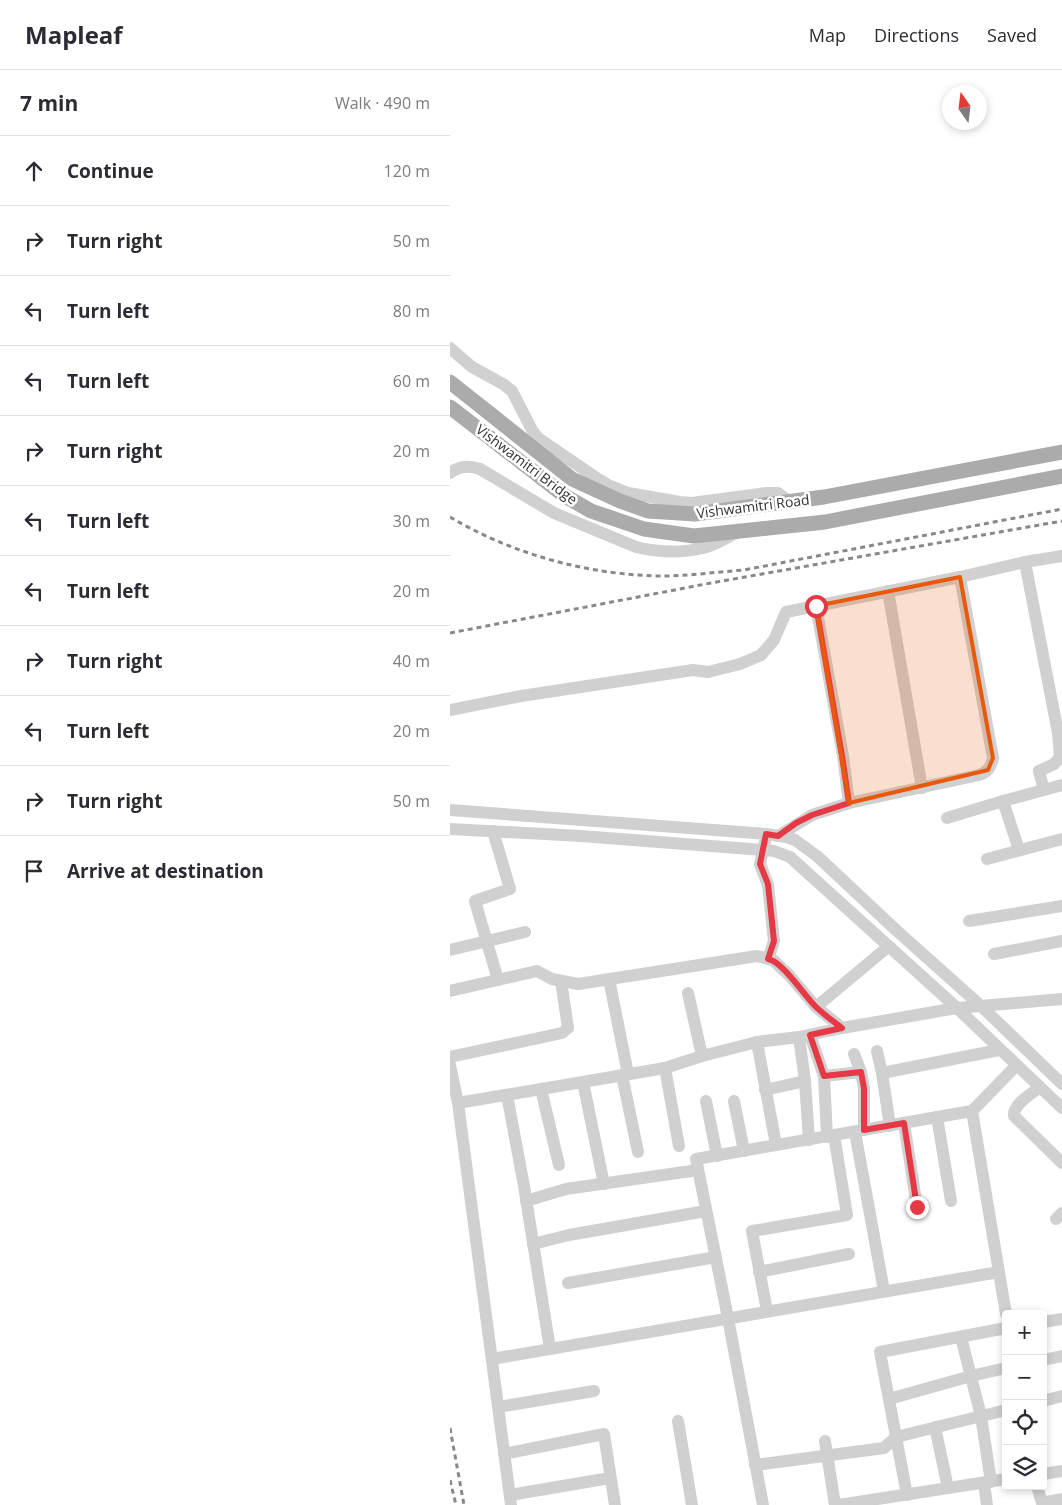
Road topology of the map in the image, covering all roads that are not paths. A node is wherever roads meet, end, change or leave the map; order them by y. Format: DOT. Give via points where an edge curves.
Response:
graph roads {
  1 [pos="450,348"];
  2 [pos="450,382"];
  3 [pos="450,407"];
  4 [pos="1062,452"];
  5 [pos="450,473"];
  6 [pos="1062,476"];
  7 [pos="790,502"];
  8 [pos="743,530"];
  9 [pos="694,536"];
  10 [pos="1062,556"];
  11 [pos="1025,562"];
  12 [pos="960,577"];
  13 [pos="888,591"];
  14 [pos="816,606"];
  15 [pos="450,710"];
  16 [pos="1062,785"];
  17 [pos="922,788"];
  18 [pos="1044,790"];
  19 [pos="1003,801"];
  20 [pos="849,803"];
  21 [pos="450,810"];
  22 [pos="947,818"];
  23 [pos="450,830"];
  24 [pos="493,831"];
  25 [pos="772,835"];
  26 [pos="1062,839"];
  27 [pos="763,850"];
  28 [pos="1019,850"];
  29 [pos="987,858"];
  30 [pos="1062,906"];
  31 [pos="969,921"];
  32 [pos="525,932"];
  33 [pos="486,941"];
  34 [pos="1062,941"];
  35 [pos="889,946"];
  36 [pos="450,950"];
  37 [pos="994,954"];
  38 [pos="768,959"];
  39 [pos="609,979"];
  40 [pos="498,980"];
  41 [pos="561,981"];
  42 [pos="450,991"];
  43 [pos="688,993"];
  44 [pos="1062,999"];
  45 [pos="982,1006"];
  46 [pos="816,1007"];
  47 [pos="957,1008"];
  48 [pos="842,1028"];
  49 [pos="804,1036"];
  50 [pos="758,1042"];
  51 [pos="999,1050"];
  52 [pos="877,1051"];
  53 [pos="854,1054"];
  54 [pos="702,1056"];
  55 [pos="450,1058"];
  56 [pos="450,1065"];
  57 [pos="1017,1065"];
  58 [pos="665,1068"];
  59 [pos="861,1072"];
  60 [pos="882,1073"];
  61 [pos="625,1074"];
  62 [pos="824,1076"];
  63 [pos="805,1081"];
  64 [pos="583,1082"];
  65 [pos="1062,1084"];
  66 [pos="1040,1087"];
  67 [pos="541,1089"];
  68 [pos="765,1090"];
  69 [pos="507,1094"];
  70 [pos="706,1101"];
  71 [pos="734,1101"];
  72 [pos="458,1103"];
  73 [pos="1062,1108"];
  74 [pos="972,1111"];
  75 [pos="937,1118"];
  76 [pos="904,1123"];
  77 [pos="890,1126"];
  78 [pos="860,1131"];
  79 [pos="830,1136"];
  80 [pos="809,1140"];
  81 [pos="776,1145"];
  82 [pos="679,1146"];
  83 [pos="744,1151"];
  84 [pos="638,1152"];
  85 [pos="717,1156"];
  86 [pos="1062,1163"];
  87 [pos="560,1165"];
  88 [pos="698,1170"];
  89 [pos="604,1184"];
  90 [pos="526,1201"];
  91 [pos="951,1201"];
  92 [pos="917,1207"];
  93 [pos="706,1211"];
  94 [pos="533,1244"];
  95 [pos="849,1254"];
  96 [pos="716,1257"];
  97 [pos="759,1272"];
  98 [pos="999,1272"];
  99 [pos="568,1283"];
  100 [pos="884,1291"];
  101 [pos="1005,1310"];
  102 [pos="767,1312"];
  103 [pos="728,1318"];
  104 [pos="1062,1319"];
  105 [pos="1047,1321"];
  106 [pos="1002,1329"];
  107 [pos="961,1337"];
  108 [pos="550,1349"];
  109 [pos="1062,1356"];
  110 [pos="492,1359"];
  111 [pos="1047,1359"];
  112 [pos="1002,1369"];
  113 [pos="970,1376"];
  114 [pos="594,1392"];
  115 [pos="1062,1396"];
  116 [pos="889,1399"];
  117 [pos="1047,1399"];
  118 [pos="498,1407"];
  119 [pos="1002,1411"];
  120 [pos="981,1416"];
  121 [pos="678,1421"];
  122 [pos="935,1427"];
  123 [pos="896,1437"];
  124 [pos="825,1441"];
  125 [pos="504,1454"];
  126 [pos="828,1455"];
  127 [pos="756,1465"];
  128 [pos="1062,1471"];
  129 [pos="1047,1473"];
  130 [pos="610,1478"];
  131 [pos="1002,1480"];
  132 [pos="988,1482"];
  133 [pos="948,1488"];
  134 [pos="1038,1490"];
  135 [pos="906,1495"];
  136 [pos="1062,1499"];
  137 [pos="510,1500"];
  138 [pos="878,1502"];
  139 [pos="615,1505"];
  140 [pos="692,1505"];
  141 [pos="763,1505"];
  142 [pos="837,1505"];
  143 [pos="987,1505"];
  1 -- 7 [label="street" via="512,392 538,438 608,485 628,493 680,502 767,493 778,493"];
  2 -- 7 [label="main road, Vishwamitri Road" via="572,479 648,511 695,514"];
  3 -- 9 [label="main road, Vishwamitri Bridge" via="565,496 591,510 644,529"];
  4 -- 7 [label="main road, Vishwamitri Road"];
  5 -- 8 [label="street" via="464,467 480,469 554,513 650,550 704,548"];
  6 -- 8 [label="main road, Vishwamitri Road" via="825,522"];
  8 -- 9 [label="main road, Vishwamitri Road"];
  10 -- 11 [label="street"];
  11 -- 12 [label="street"];
  11 -- 18 [label="street" via="1060,757 1039,771"];
  12 -- 13 [label="street"];
  12 -- 17 [label="street" via="991,765 979,775"];
  13 -- 14 [label="street"];
  13 -- 17 [label="street"];
  14 -- 15 [label="street" via="786,612 774,640 761,656 740,664 708,672 692,670"];
  14 -- 20 [label="street"];
  16 -- 18 [label="street"];
  17 -- 20 [label="street"];
  18 -- 19 [label="street"];
  19 -- 22 [label="street"];
  19 -- 28 [label="street"];
  20 -- 25 [label="street" via="812,815"];
  21 -- 25 [label="street"];
  23 -- 24 [label="street"];
  24 -- 27 [label="street"];
  24 -- 33 [label="street" via="510,889 475,901"];
  25 -- 27 [label="street"];
  25 -- 45 [label="street" via="794,840 817,856"];
  26 -- 28 [label="street"];
  27 -- 35 [label="street" via="782,853 796,861"];
  27 -- 38 [label="street" via="760,864 768,884 774,941"];
  28 -- 29 [label="street"];
  30 -- 31 [label="street"];
  32 -- 33 [label="street"];
  33 -- 36 [label="street"];
  33 -- 40 [label="street"];
  34 -- 37 [label="street"];
  35 -- 46 [label="street"];
  35 -- 47 [label="street"];
  38 -- 39 [label="street" via="757,956"];
  38 -- 46 [label="street" via="789,975"];
  39 -- 41 [label="street" via="578,984"];
  39 -- 61 [label="street"];
  40 -- 41 [label="street" via="537,971"];
  40 -- 42 [label="street"];
  41 -- 55 [label="street" via="568,1028"];
  43 -- 54 [label="street"];
  44 -- 45 [label="street"];
  45 -- 47 [label="street"];
  45 -- 65 [label="street"];
  46 -- 48 [label="street"];
  47 -- 48 [label="street"];
  47 -- 51 [label="street"];
  48 -- 49 [label="street"];
  49 -- 50 [label="street"];
  49 -- 62 [label="street"];
  49 -- 63 [label="street"];
  50 -- 54 [label="street"];
  50 -- 68 [label="street"];
  51 -- 57 [label="street"];
  51 -- 60 [label="street"];
  52 -- 60 [label="street"];
  53 -- 59 [label="street"];
  54 -- 58 [label="street"];
  56 -- 72 [label="street"];
  57 -- 66 [label="street"];
  57 -- 74 [label="street"];
  58 -- 61 [label="street"];
  58 -- 82 [label="street"];
  59 -- 62 [label="street"];
  59 -- 78 [label="street" via="864,1088"];
  60 -- 77 [label="street"];
  61 -- 64 [label="street"];
  61 -- 84 [label="street"];
  62 -- 79 [label="street" via="824,1108"];
  63 -- 68 [label="street"];
  63 -- 80 [label="street"];
  64 -- 67 [label="street"];
  64 -- 89 [label="street"];
  66 -- 73 [label="street"];
  66 -- 86 [label="street" via="1016,1108 1014,1116"];
  67 -- 69 [label="street"];
  67 -- 87 [label="street"];
  68 -- 81 [label="street"];
  69 -- 72 [label="street"];
  69 -- 90 [label="street"];
  70 -- 85 [label="street"];
  71 -- 83 [label="street"];
  72 -- 110 [label="street"];
  74 -- 75 [label="street"];
  74 -- 98 [label="street"];
  75 -- 76 [label="street"];
  75 -- 91 [label="street"];
  76 -- 77 [label="street"];
  76 -- 92 [label="street"];
  77 -- 78 [label="street"];
  78 -- 79 [label="street"];
  78 -- 100 [label="street"];
  79 -- 80 [label="street"];
  79 -- 97 [label="street" via="848,1215 752,1231"];
  80 -- 81 [label="street"];
  81 -- 83 [label="street"];
  83 -- 85 [label="street"];
  85 -- 88 [label="street" via="696,1159"];
  88 -- 89 [label="street"];
  88 -- 93 [label="street"];
  89 -- 90 [label="street" via="566,1189"];
  90 -- 94 [label="street"];
  93 -- 94 [label="street"];
  93 -- 96 [label="street"];
  94 -- 108 [label="street"];
  95 -- 97 [label="street"];
  96 -- 99 [label="street"];
  96 -- 103 [label="street"];
  97 -- 102 [label="street"];
  98 -- 100 [label="street"];
  98 -- 101 [label="street"];
  100 -- 102 [label="street"];
  102 -- 103 [label="street"];
  103 -- 108 [label="street"];
  103 -- 127 [label="street"];
  104 -- 105 [label="street"];
  106 -- 107 [label="street"];
  107 -- 113 [label="street"];
  107 -- 116 [label="street" via="880,1352"];
  108 -- 110 [label="street"];
  109 -- 111 [label="street"];
  110 -- 118 [label="street"];
  112 -- 113 [label="street"];
  113 -- 116 [label="street"];
  113 -- 120 [label="street"];
  114 -- 118 [label="street"];
  115 -- 117 [label="street"];
  116 -- 123 [label="street"];
  118 -- 125 [label="street"];
  119 -- 120 [label="street"];
  120 -- 122 [label="street"];
  120 -- 132 [label="street"];
  121 -- 140 [label="street"];
  122 -- 123 [label="street"];
  122 -- 133 [label="street"];
  123 -- 126 [label="street" via="884,1448"];
  123 -- 135 [label="street"];
  124 -- 126 [label="street"];
  125 -- 130 [label="street" via="604,1434"];
  125 -- 137 [label="street"];
  126 -- 127 [label="street"];
  126 -- 142 [label="street"];
  127 -- 141 [label="street"];
  128 -- 129 [label="street"];
  130 -- 137 [label="street"];
  130 -- 139 [label="street"];
  131 -- 132 [label="street"];
  132 -- 133 [label="street"];
  132 -- 143 [label="street"];
  133 -- 135 [label="street"];
  134 -- 136 [label="street" via="1042,1503"];
  135 -- 138 [label="street"];
  138 -- 142 [label="street"];
}
